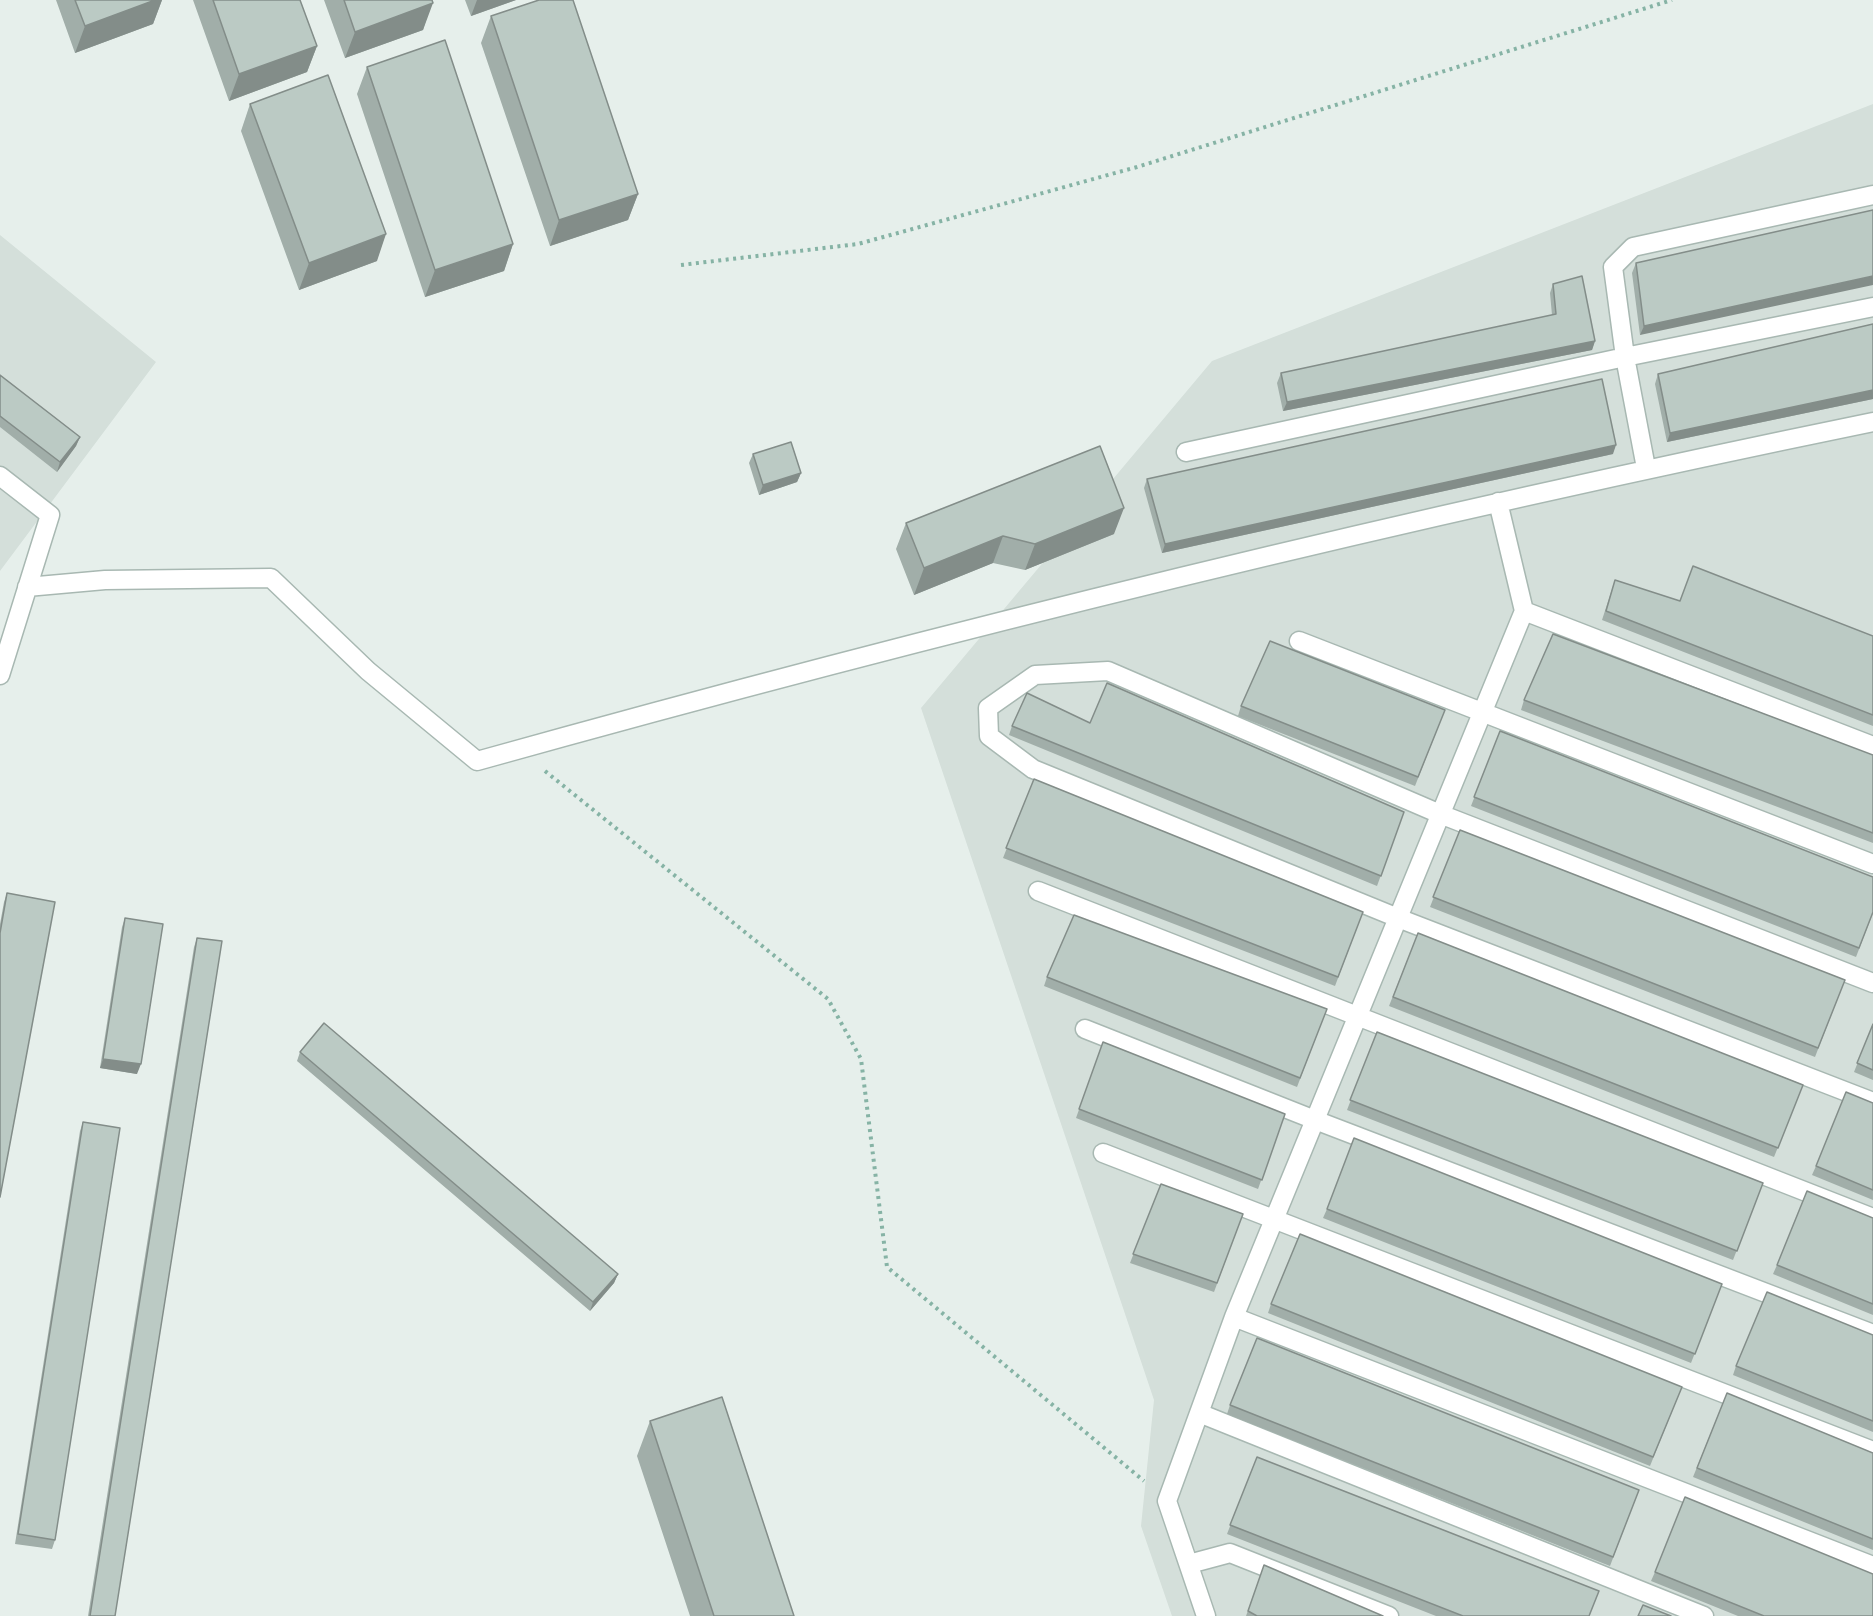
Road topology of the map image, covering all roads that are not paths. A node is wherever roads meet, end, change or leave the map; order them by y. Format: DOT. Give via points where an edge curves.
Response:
graph roads {
  1 [pos="1873,195"];
  2 [pos="1873,308"];
  3 [pos="1625,357"];
  4 [pos="1873,422"];
  5 [pos="1185,452"];
  6 [pos="1646,468"];
  7 [pos="0,476"];
  8 [pos="1498,502"];
  9 [pos="27,587"];
  10 [pos="1524,611"];
  11 [pos="1299,641"];
  12 [pos="0,675"];
  13 [pos="1482,713"];
  14 [pos="1873,746"];
  15 [pos="1440,814"];
  16 [pos="1873,864"];
  17 [pos="1038,891"];
  18 [pos="1398,918"];
  19 [pos="1873,983"];
  20 [pos="1357,1017"];
  21 [pos="1085,1029"];
  22 [pos="1873,1102"];
  23 [pos="1315,1120"];
  24 [pos="1103,1152"];
  25 [pos="1275,1218"];
  26 [pos="1873,1218"];
  27 [pos="1234,1317"];
  28 [pos="1873,1334"];
  29 [pos="1199,1413"];
  30 [pos="1873,1451"];
  31 [pos="1189,1564"];
  32 [pos="1873,1566"];
  33 [pos="1206,1616"];
  34 [pos="1389,1616"];
  35 [pos="1704,1616"];
  1 -- 3 [label="lane" via="1633,247 1613,267"];
  2 -- 3 [label="lane"];
  3 -- 5 [label="lane"];
  3 -- 6 [label="lane"];
  4 -- 6 [label="lane"];
  6 -- 8 [label="lane"];
  7 -- 9 [label="lane" via="50,515"];
  8 -- 9 [label="lane" via="1140,585 477,761 369,671 271,578 105,580"];
  8 -- 10 [label="lane"];
  9 -- 12 [label="lane"];
  10 -- 13 [label="lane"];
  10 -- 14 [label="lane"];
  11 -- 13 [label="lane"];
  13 -- 15 [label="lane"];
  13 -- 16 [label="lane"];
  15 -- 18 [label="lane"];
  15 -- 18 [label="lane" via="1108,671 1035,675 988,708 989,736 1033,769"];
  15 -- 19 [label="lane"];
  17 -- 20 [label="lane"];
  18 -- 20 [label="lane"];
  18 -- 22 [label="lane"];
  20 -- 23 [label="lane"];
  20 -- 26 [label="lane"];
  21 -- 23 [label="lane"];
  23 -- 25 [label="lane"];
  23 -- 28 [label="lane"];
  24 -- 25 [label="lane"];
  25 -- 27 [label="lane"];
  25 -- 30 [label="lane"];
  27 -- 29 [label="lane"];
  27 -- 32 [label="lane"];
  29 -- 31 [label="lane" via="1167,1500"];
  29 -- 35 [label="lane"];
  31 -- 33 [label="lane"];
  31 -- 34 [label="lane" via="1230,1552"];
}
